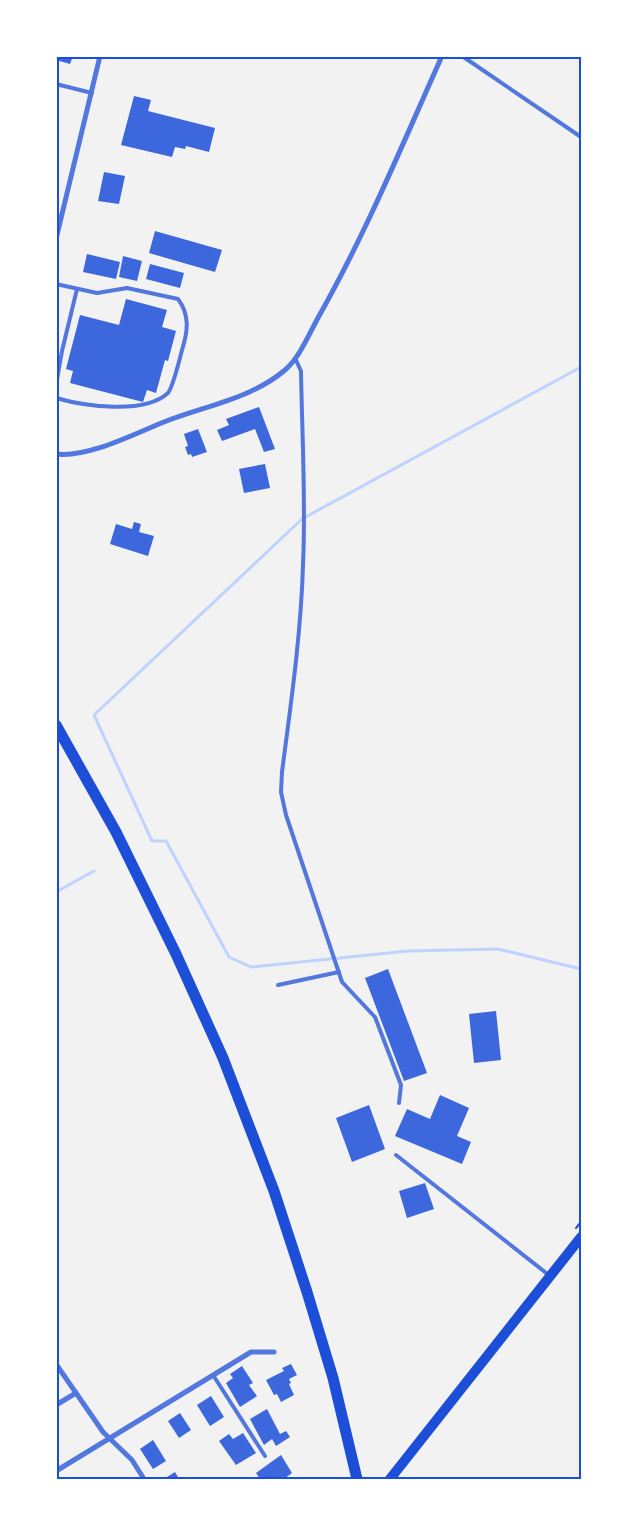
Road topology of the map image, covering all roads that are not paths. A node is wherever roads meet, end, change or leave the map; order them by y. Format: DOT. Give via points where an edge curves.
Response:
graph roads {
  1 [pos="100,56"];
  2 [pos="442,56"];
  3 [pos="462,56"];
  4 [pos="56,84"];
  5 [pos="92,93"];
  6 [pos="581,137"];
  7 [pos="56,239"];
  8 [pos="56,284"];
  9 [pos="77,289"];
  10 [pos="295,358"];
  11 [pos="56,385"];
  12 [pos="56,398"];
  13 [pos="56,454"];
  14 [pos="56,725"];
  15 [pos="339,972"];
  16 [pos="278,985"];
  17 [pos="399,1103"];
  18 [pos="396,1155"];
  19 [pos="581,1237"];
  20 [pos="550,1276"];
  21 [pos="274,1352"];
  22 [pos="56,1364"];
  23 [pos="213,1375"];
  24 [pos="76,1392"];
  25 [pos="56,1404"];
  26 [pos="110,1438"];
  27 [pos="265,1456"];
  28 [pos="56,1471"];
  29 [pos="144,1479"];
  30 [pos="358,1479"];
  31 [pos="390,1479"];
  1 -- 5 [label="street"];
  2 -- 10 [label="street" via="360,238"];
  3 -- 6 [label="lane"];
  4 -- 5 [label="lane"];
  5 -- 7 [label="street"];
  8 -- 9 [label="lane"];
  9 -- 11 [label="lane"];
  9 -- 12 [label="lane" via="97,293 127,288 178,299 187,318 187,336 169,392 161,397 131,407 76,404"];
  10 -- 13 [label="street" via="269,382 239,396 79,454"];
  10 -- 15 [label="lane" via="301,371 304,524 298,642 281,792"];
  14 -- 30 [label="main road" via="120,841 223,1058 274,1191 307,1292"];
  15 -- 16 [label="lane"];
  15 -- 17 [label="lane" via="342,982 375,1017 400,1085"];
  18 -- 20 [label="lane"];
  19 -- 20 [label="main road"];
  20 -- 31 [label="main road"];
  21 -- 23 [label="street" via="251,1352"];
  22 -- 24 [label="street"];
  23 -- 26 [label="street"];
  23 -- 27 [label="lane"];
  24 -- 25 [label="street"];
  24 -- 26 [label="street"];
  26 -- 28 [label="street"];
  26 -- 29 [label="street" via="132,1460"];
}
